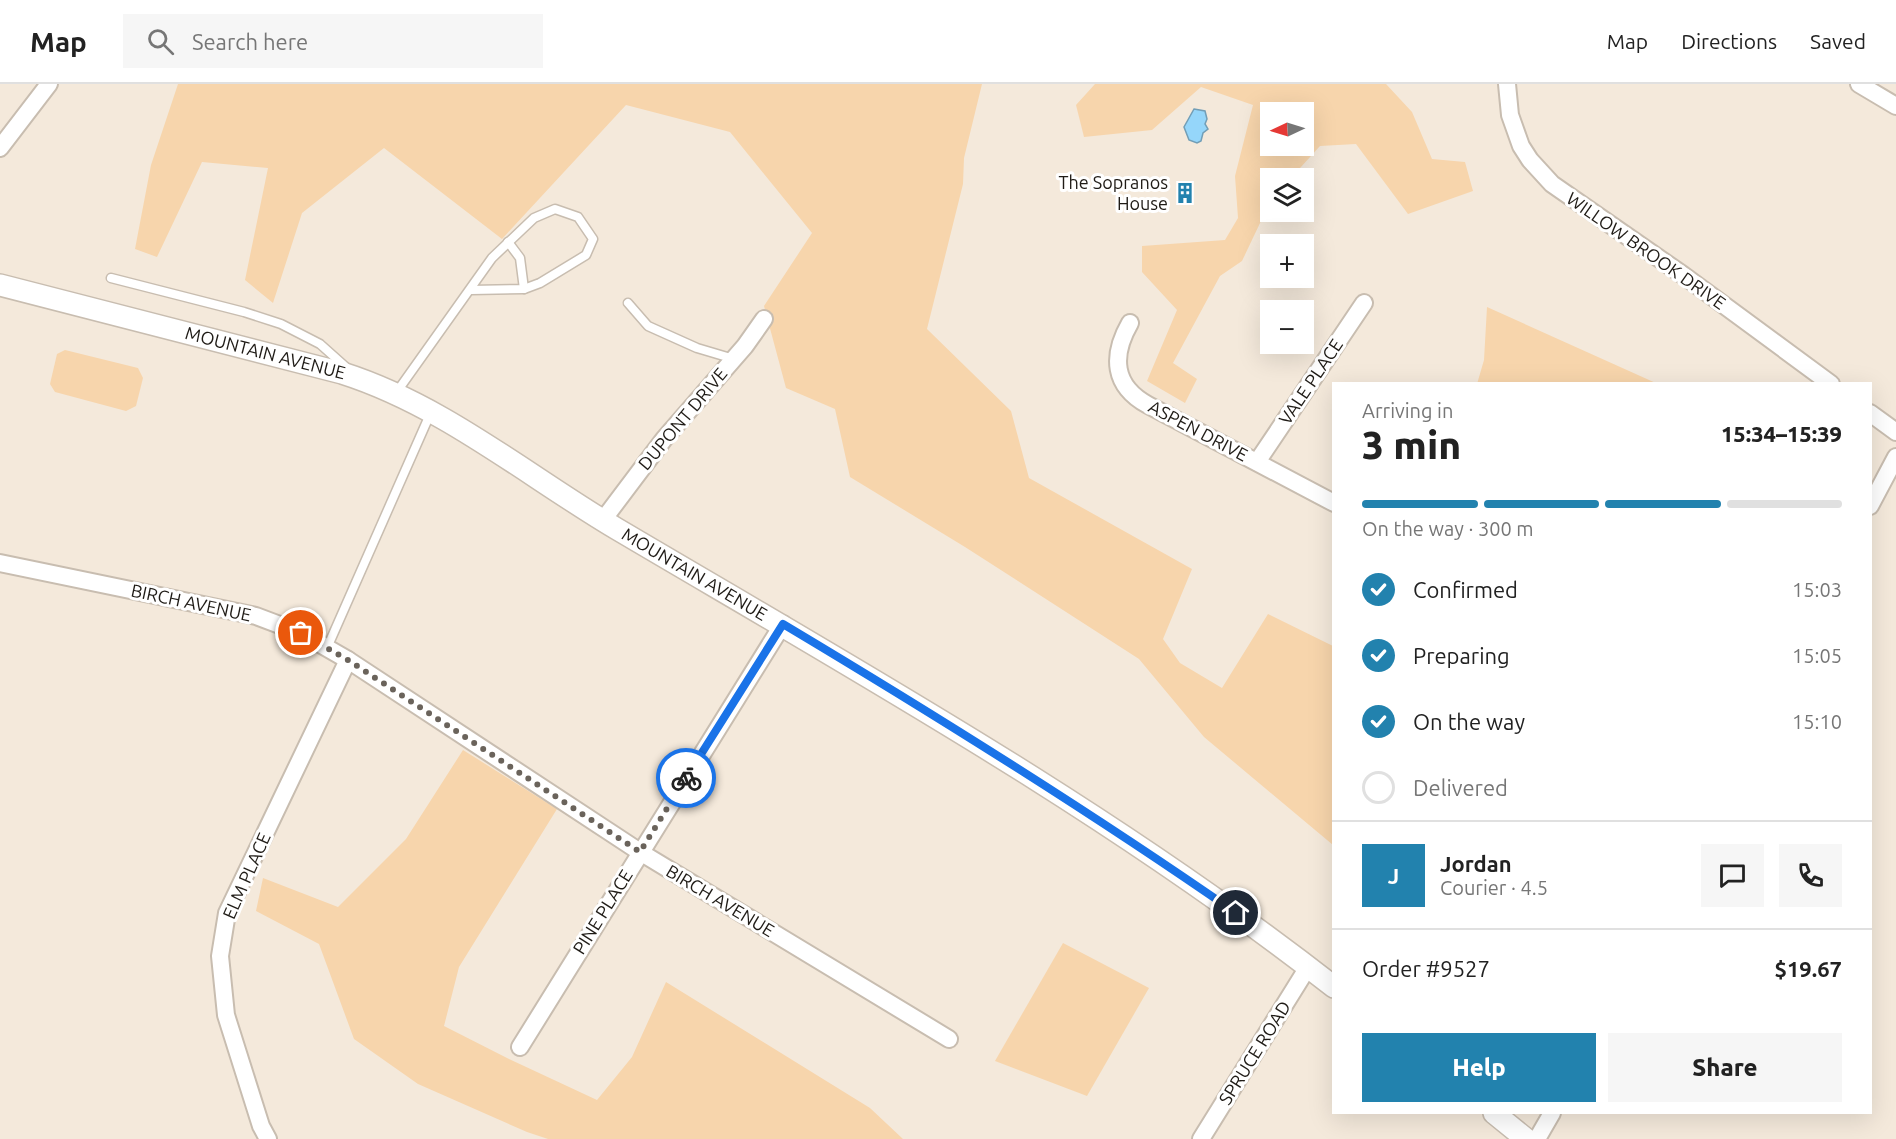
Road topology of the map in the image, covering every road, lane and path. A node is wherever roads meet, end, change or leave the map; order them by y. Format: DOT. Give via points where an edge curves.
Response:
graph roads {
  1 [pos="49,84"];
  2 [pos="1507,84"];
  3 [pos="1859,84"];
  4 [pos="1896,106"];
  5 [pos="0,148"];
  6 [pos="508,242"];
  7 [pos="111,278"];
  8 [pos="0,285"];
  9 [pos="524,289"];
  10 [pos="471,290"];
  11 [pos="628,303"];
  12 [pos="1364,303"];
  13 [pos="764,319"];
  14 [pos="1130,323"];
  15 [pos="734,359"];
  16 [pos="357,378"];
  17 [pos="1828,382"];
  18 [pos="396,393"];
  19 [pos="432,412"];
  20 [pos="1872,414"];
  21 [pos="1896,432"];
  22 [pos="1896,457"];
  23 [pos="1257,462"];
  24 [pos="1332,502"];
  25 [pos="1872,502"];
  26 [pos="603,520"];
  27 [pos="0,563"];
  28 [pos="783,624"];
  29 [pos="327,648"];
  30 [pos="348,660"];
  31 [pos="640,852"];
  32 [pos="1308,967"];
  33 [pos="1332,985"];
  34 [pos="949,1039"];
  35 [pos="520,1047"];
  36 [pos="1495,1114"];
  37 [pos="1551,1114"];
  38 [pos="268,1139"];
  39 [pos="1201,1139"];
  40 [pos="1526,1139"];
  41 [pos="1537,1139"];
  1 -- 5 [label="street"];
  2 -- 17 [label="street, WILLOW BROOK DRIVE" via="1510,115 1518,138 1530,160 1552,184"];
  3 -- 4 [label="street"];
  6 -- 9 [label="lane" via="520,258"];
  6 -- 9 [label="lane" via="534,218 555,209 578,217 593,238 586,255"];
  6 -- 10 [label="lane"];
  7 -- 16 [label="lane" via="282,324 320,344"];
  8 -- 16 [label="street, MOUNTAIN AVENUE"];
  9 -- 10 [label="lane"];
  10 -- 18 [label="lane"];
  11 -- 15 [label="lane" via="648,326"];
  12 -- 23 [label="street, VALE PLACE"];
  13 -- 15 [label="street, DUPONT DRIVE"];
  14 -- 23 [label="street, ASPEN DRIVE" via="1117,358 1121,376 1132,394"];
  15 -- 26 [label="street, DUPONT DRIVE" via="664,439"];
  16 -- 18 [label="street, MOUNTAIN AVENUE"];
  18 -- 19 [label="street, MOUNTAIN AVENUE"];
  19 -- 26 [label="street, MOUNTAIN AVENUE"];
  19 -- 29 [label="lane"];
  20 -- 21 [label="street"];
  22 -- 25 [label="street"];
  23 -- 24 [label="street, ASPEN DRIVE"];
  26 -- 28 [label="street, MOUNTAIN AVENUE"];
  27 -- 29 [label="street, BIRCH AVENUE" via="256,616"];
  28 -- 31 [label="street, PINE PLACE"];
  28 -- 32 [label="street, MOUNTAIN AVENUE" via="1107,826"];
  29 -- 30 [label="street, BIRCH AVENUE"];
  30 -- 31 [label="street, BIRCH AVENUE"];
  30 -- 38 [label="street, ELM PLACE" via="227,913 220,956 226,1015"];
  31 -- 34 [label="street, BIRCH AVENUE"];
  31 -- 35 [label="street, PINE PLACE"];
  32 -- 33 [label="street, MOUNTAIN AVENUE"];
  32 -- 39 [label="street, SPRUCE ROAD"];
  36 -- 40 [label="street"];
  37 -- 41 [label="street"];
}
